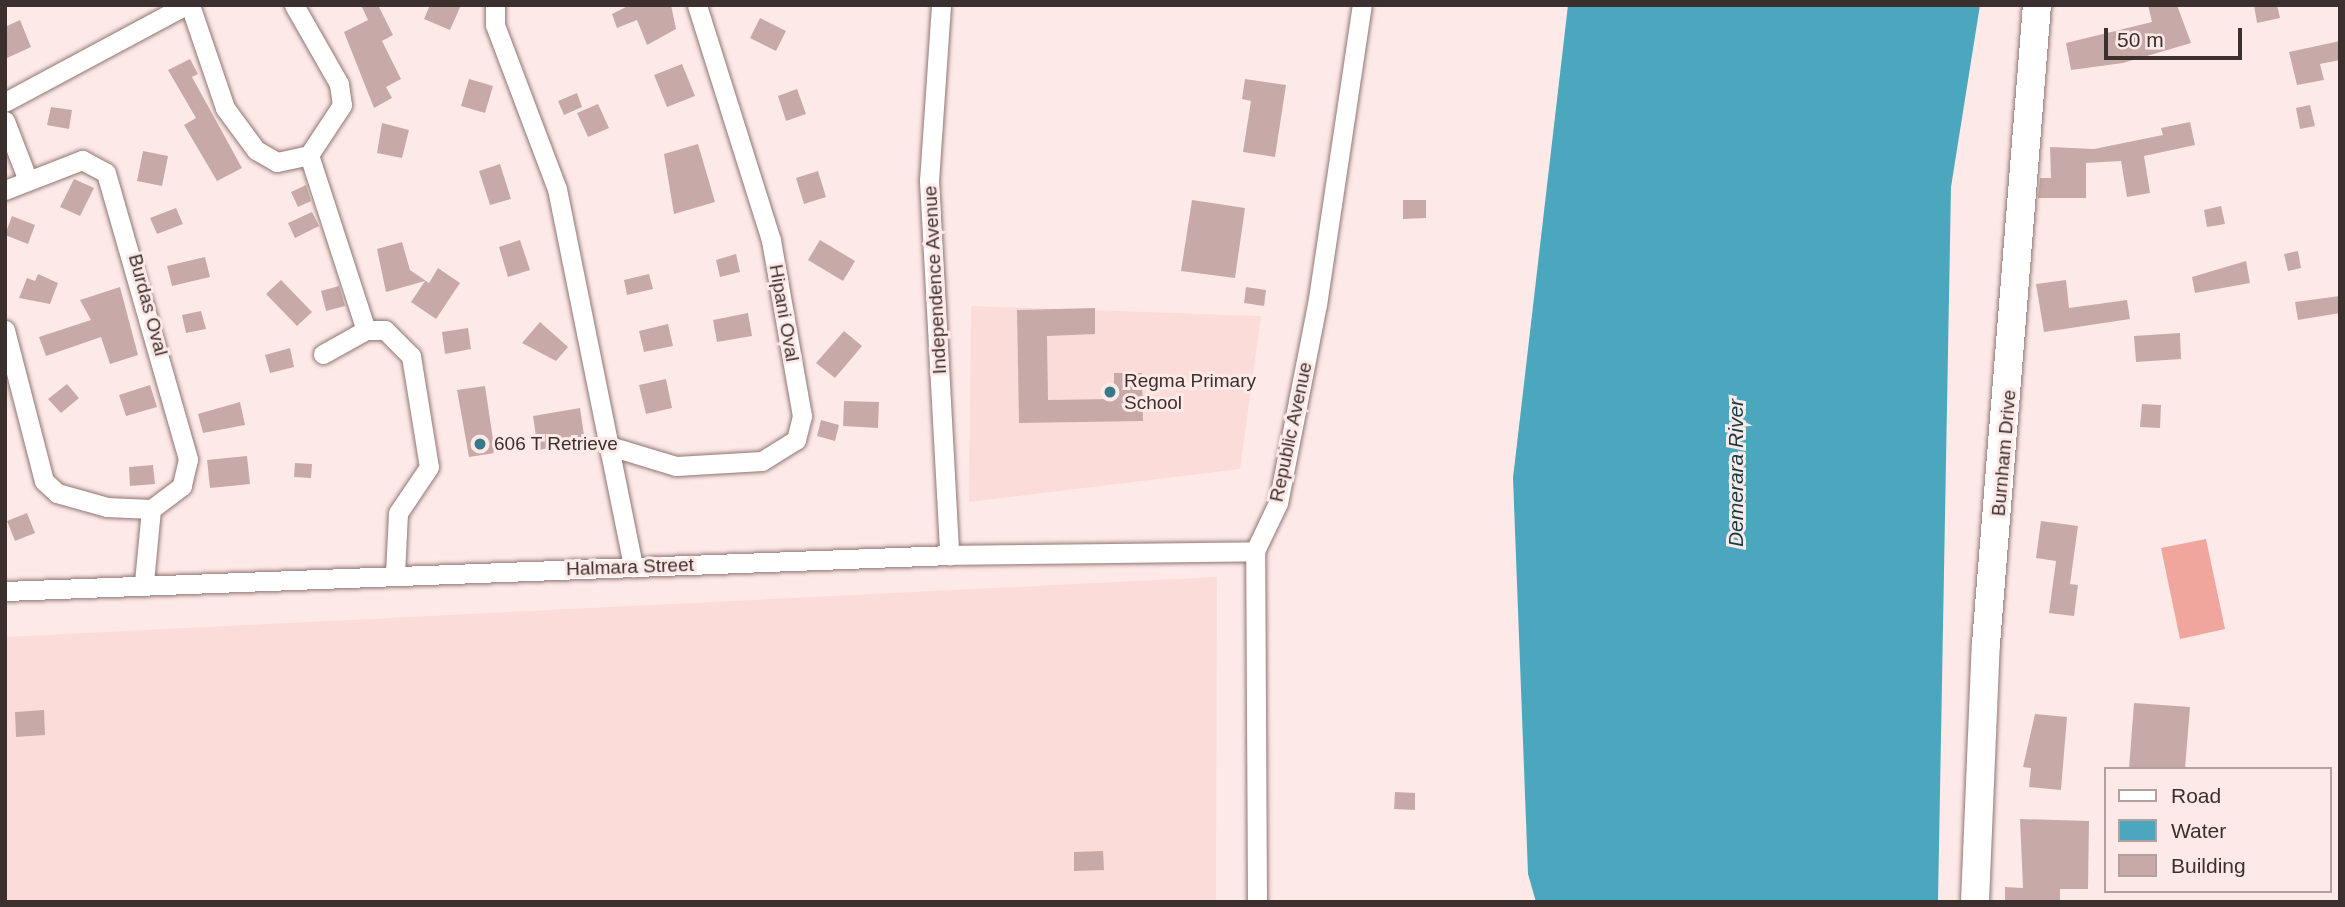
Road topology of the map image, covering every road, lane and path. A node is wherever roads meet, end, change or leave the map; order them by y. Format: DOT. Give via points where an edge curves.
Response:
graph roads {
  1 [pos="188,5"];
  2 [pos="294,5"];
  3 [pos="495,5"];
  4 [pos="697,5"];
  5 [pos="941,5"];
  6 [pos="1362,5"];
  7 [pos="2037,5"];
  8 [pos="5,102"];
  9 [pos="5,121"];
  10 [pos="309,155"];
  11 [pos="27,178"];
  12 [pos="5,190"];
  13 [pos="5,330"];
  14 [pos="366,330"];
  15 [pos="323,354"];
  16 [pos="613,447"];
  17 [pos="151,509"];
  18 [pos="1255,551"];
  19 [pos="949,555"];
  20 [pos="634,567"];
  21 [pos="395,574"];
  22 [pos="144,582"];
  23 [pos="5,591"];
  24 [pos="1257,902"];
  25 [pos="1975,902"];
  1 -- 8 [label="street"];
  1 -- 10 [label="street" via="225,108 256,150 277,162"];
  2 -- 10 [label="street" via="339,84 342,105"];
  3 -- 16 [label="street" via="495,25 557,189"];
  4 -- 16 [label="street, Hipani Oval" via="771,240 802,416 796,440 762,461 676,466"];
  5 -- 19 [label="street, Independence Avenue" via="929,180"];
  6 -- 18 [label="street, Republic Avenue" via="1317,305 1278,503"];
  7 -- 25 [label="street, Burnham Drive" via="1986,644"];
  9 -- 11 [label="street"];
  10 -- 14 [label="street"];
  11 -- 12 [label="street, Burdas Oval"];
  11 -- 17 [label="street, Burdas Oval" via="82,160 106,173 120,201 188,459 182,486"];
  13 -- 17 [label="street" via="44,481 57,493 107,507"];
  14 -- 15 [label="street"];
  14 -- 21 [label="street" via="385,330 406,349 422,402 429,467 398,513"];
  16 -- 20 [label="street"];
  17 -- 22 [label="street"];
  18 -- 19 [label="street, Halmara Street"];
  18 -- 24 [label="street, Republic Avenue"];
  19 -- 20 [label="street, Halmara Street"];
  20 -- 21 [label="street, Halmara Street"];
  21 -- 22 [label="street, Halmara Street"];
  22 -- 23 [label="street, Halmara Street"];
}
